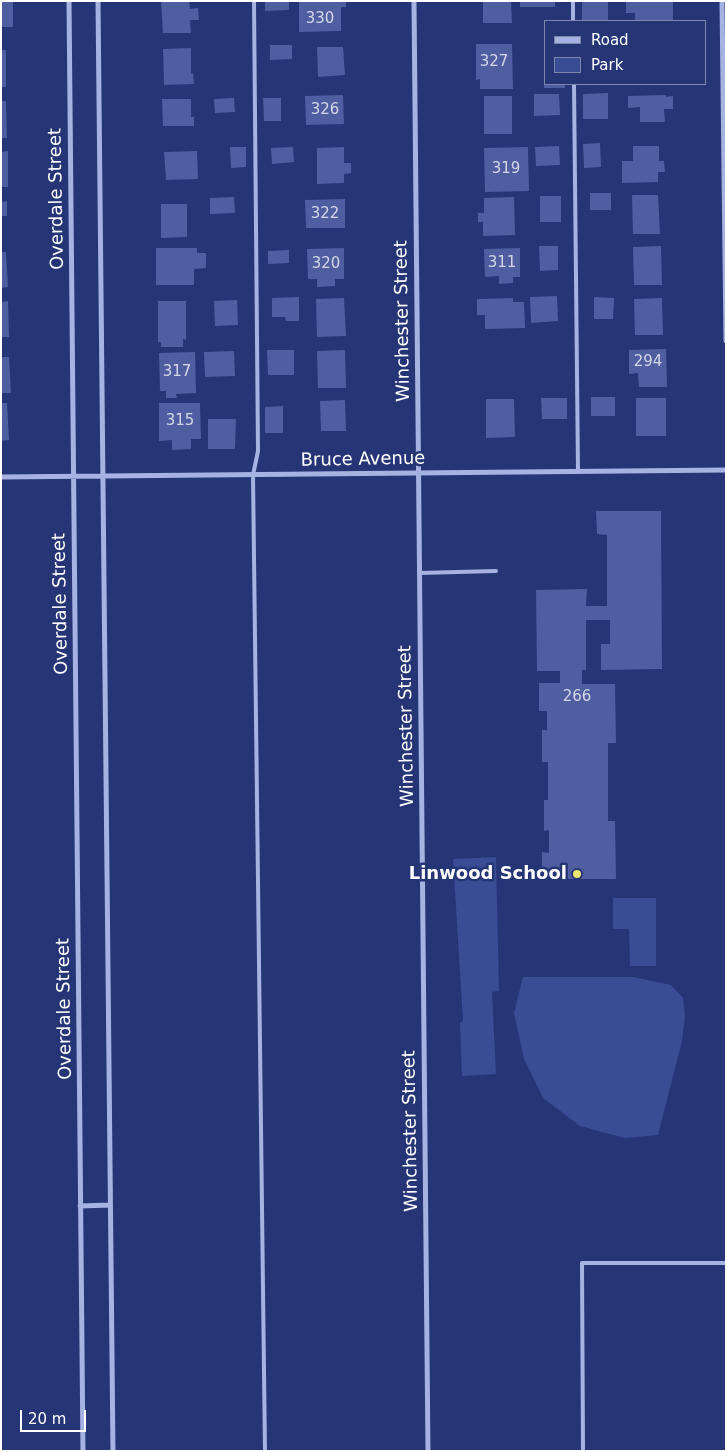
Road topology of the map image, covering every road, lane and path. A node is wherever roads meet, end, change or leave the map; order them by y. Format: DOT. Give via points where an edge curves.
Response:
graph roads {
  1 [pos="69,1"];
  2 [pos="98,1"];
  3 [pos="254,1"];
  4 [pos="414,1"];
  5 [pos="573,1"];
  6 [pos="722,1"];
  7 [pos="573,20"];
  8 [pos="574,85"];
  9 [pos="726,341"];
  10 [pos="726,470"];
  11 [pos="578,471"];
  12 [pos="418,473"];
  13 [pos="253,475"];
  14 [pos="73,476"];
  15 [pos="103,476"];
  16 [pos="1,477"];
  17 [pos="496,571"];
  18 [pos="419,573"];
  19 [pos="80,1206"];
  20 [pos="110,1206"];
  21 [pos="726,1263"];
  22 [pos="83,1451"];
  23 [pos="113,1451"];
  24 [pos="264,1451"];
  25 [pos="428,1451"];
  26 [pos="583,1451"];
  1 -- 14 [label="street, Overdale Street"];
  2 -- 15 [label="street"];
  3 -- 13 [label="lane" via="258,451"];
  4 -- 12 [label="street, Winchester Street"];
  5 -- 7 [label="lane"];
  6 -- 9 [label="street"];
  8 -- 11 [label="lane"];
  10 -- 11 [label="street, Bruce Avenue"];
  11 -- 12 [label="street, Bruce Avenue"];
  12 -- 13 [label="street, Bruce Avenue"];
  12 -- 18 [label="street, Winchester Street"];
  13 -- 15 [label="street, Bruce Avenue"];
  13 -- 24 [label="lane"];
  14 -- 15 [label="street, Bruce Avenue"];
  14 -- 16 [label="street, Bruce Avenue"];
  14 -- 19 [label="street, Overdale Street"];
  15 -- 20 [label="street"];
  17 -- 18 [label="lane"];
  18 -- 25 [label="street, Winchester Street"];
  19 -- 20 [label="street"];
  19 -- 22 [label="street, Overdale Street"];
  20 -- 23 [label="street"];
  21 -- 26 [label="lane" via="582,1263"];
}
